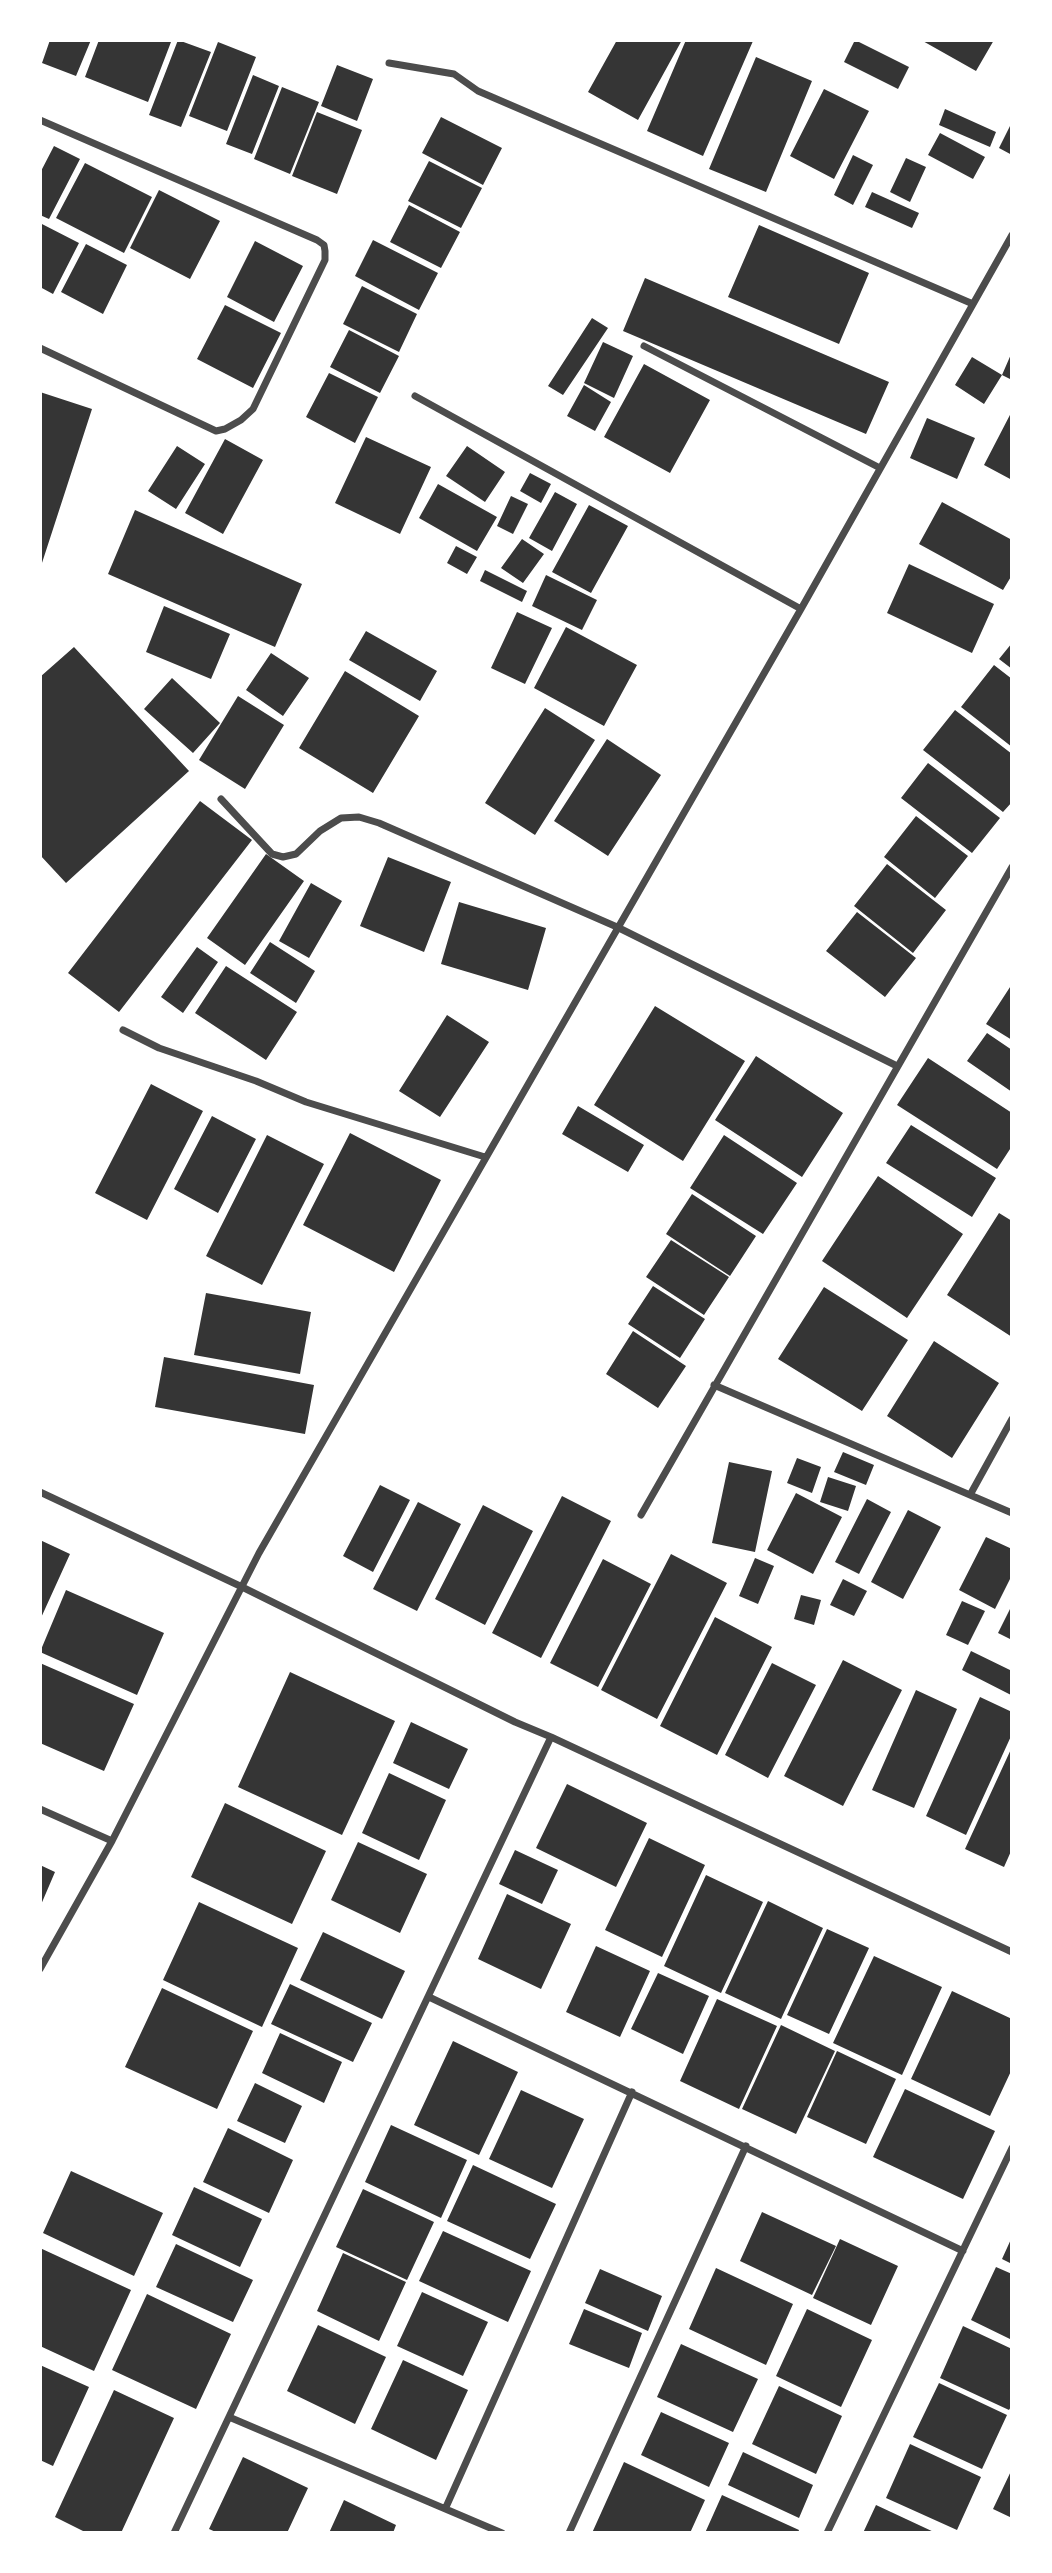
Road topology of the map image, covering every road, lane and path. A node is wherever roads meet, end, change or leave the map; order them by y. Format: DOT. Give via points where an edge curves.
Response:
graph roads {
  1 [pos="389,63"];
  2 [pos="40,120"];
  3 [pos="1012,234"];
  4 [pos="973,304"];
  5 [pos="644,346"];
  6 [pos="40,348"];
  7 [pos="415,396"];
  8 [pos="880,468"];
  9 [pos="801,610"];
  10 [pos="221,799"];
  11 [pos="1012,867"];
  12 [pos="617,927"];
  13 [pos="124,1030"];
  14 [pos="897,1066"];
  15 [pos="485,1157"];
  16 [pos="714,1385"];
  17 [pos="1012,1419"];
  18 [pos="40,1492"];
  19 [pos="970,1495"];
  20 [pos="1012,1513"];
  21 [pos="641,1515"];
  22 [pos="240,1586"];
  23 [pos="551,1737"];
  24 [pos="40,1809"];
  25 [pos="111,1841"];
  26 [pos="1012,1952"];
  27 [pos="40,1969"];
  28 [pos="429,1997"];
  29 [pos="632,2092"];
  30 [pos="746,2146"];
  31 [pos="1012,2148"];
  32 [pos="963,2251"];
  33 [pos="229,2417"];
  34 [pos="446,2507"];
  35 [pos="174,2533"];
  36 [pos="502,2533"];
  37 [pos="569,2533"];
  38 [pos="827,2533"];
  1 -- 4 [label="street" via="454,74 478,91"];
  2 -- 6 [label="street" via="317,240 325,251 325,260 253,409 225,429 216,431"];
  3 -- 4 [label="street"];
  4 -- 8 [label="street"];
  5 -- 8 [label="street"];
  7 -- 9 [label="street"];
  8 -- 9 [label="street"];
  9 -- 12 [label="street"];
  10 -- 12 [label="street" via="272,854 296,854 341,818 359,817"];
  11 -- 14 [label="street"];
  12 -- 14 [label="street"];
  12 -- 15 [label="street"];
  13 -- 15 [label="street" via="159,1048 306,1102"];
  14 -- 16 [label="street"];
  15 -- 22 [label="street"];
  16 -- 19 [label="street"];
  16 -- 21 [label="street"];
  17 -- 19 [label="street"];
  18 -- 22 [label="street"];
  19 -- 20 [label="street"];
  22 -- 23 [label="street"];
  22 -- 25 [label="street"];
  23 -- 26 [label="street"];
  23 -- 28 [label="street"];
  24 -- 25 [label="street"];
  25 -- 27 [label="street"];
  28 -- 29 [label="street"];
  28 -- 33 [label="street"];
  29 -- 30 [label="street"];
  29 -- 34 [label="street"];
  30 -- 32 [label="street"];
  30 -- 37 [label="street"];
  31 -- 32 [label="street"];
  32 -- 38 [label="street"];
  33 -- 34 [label="street"];
  33 -- 35 [label="street"];
  34 -- 36 [label="street"];
}
